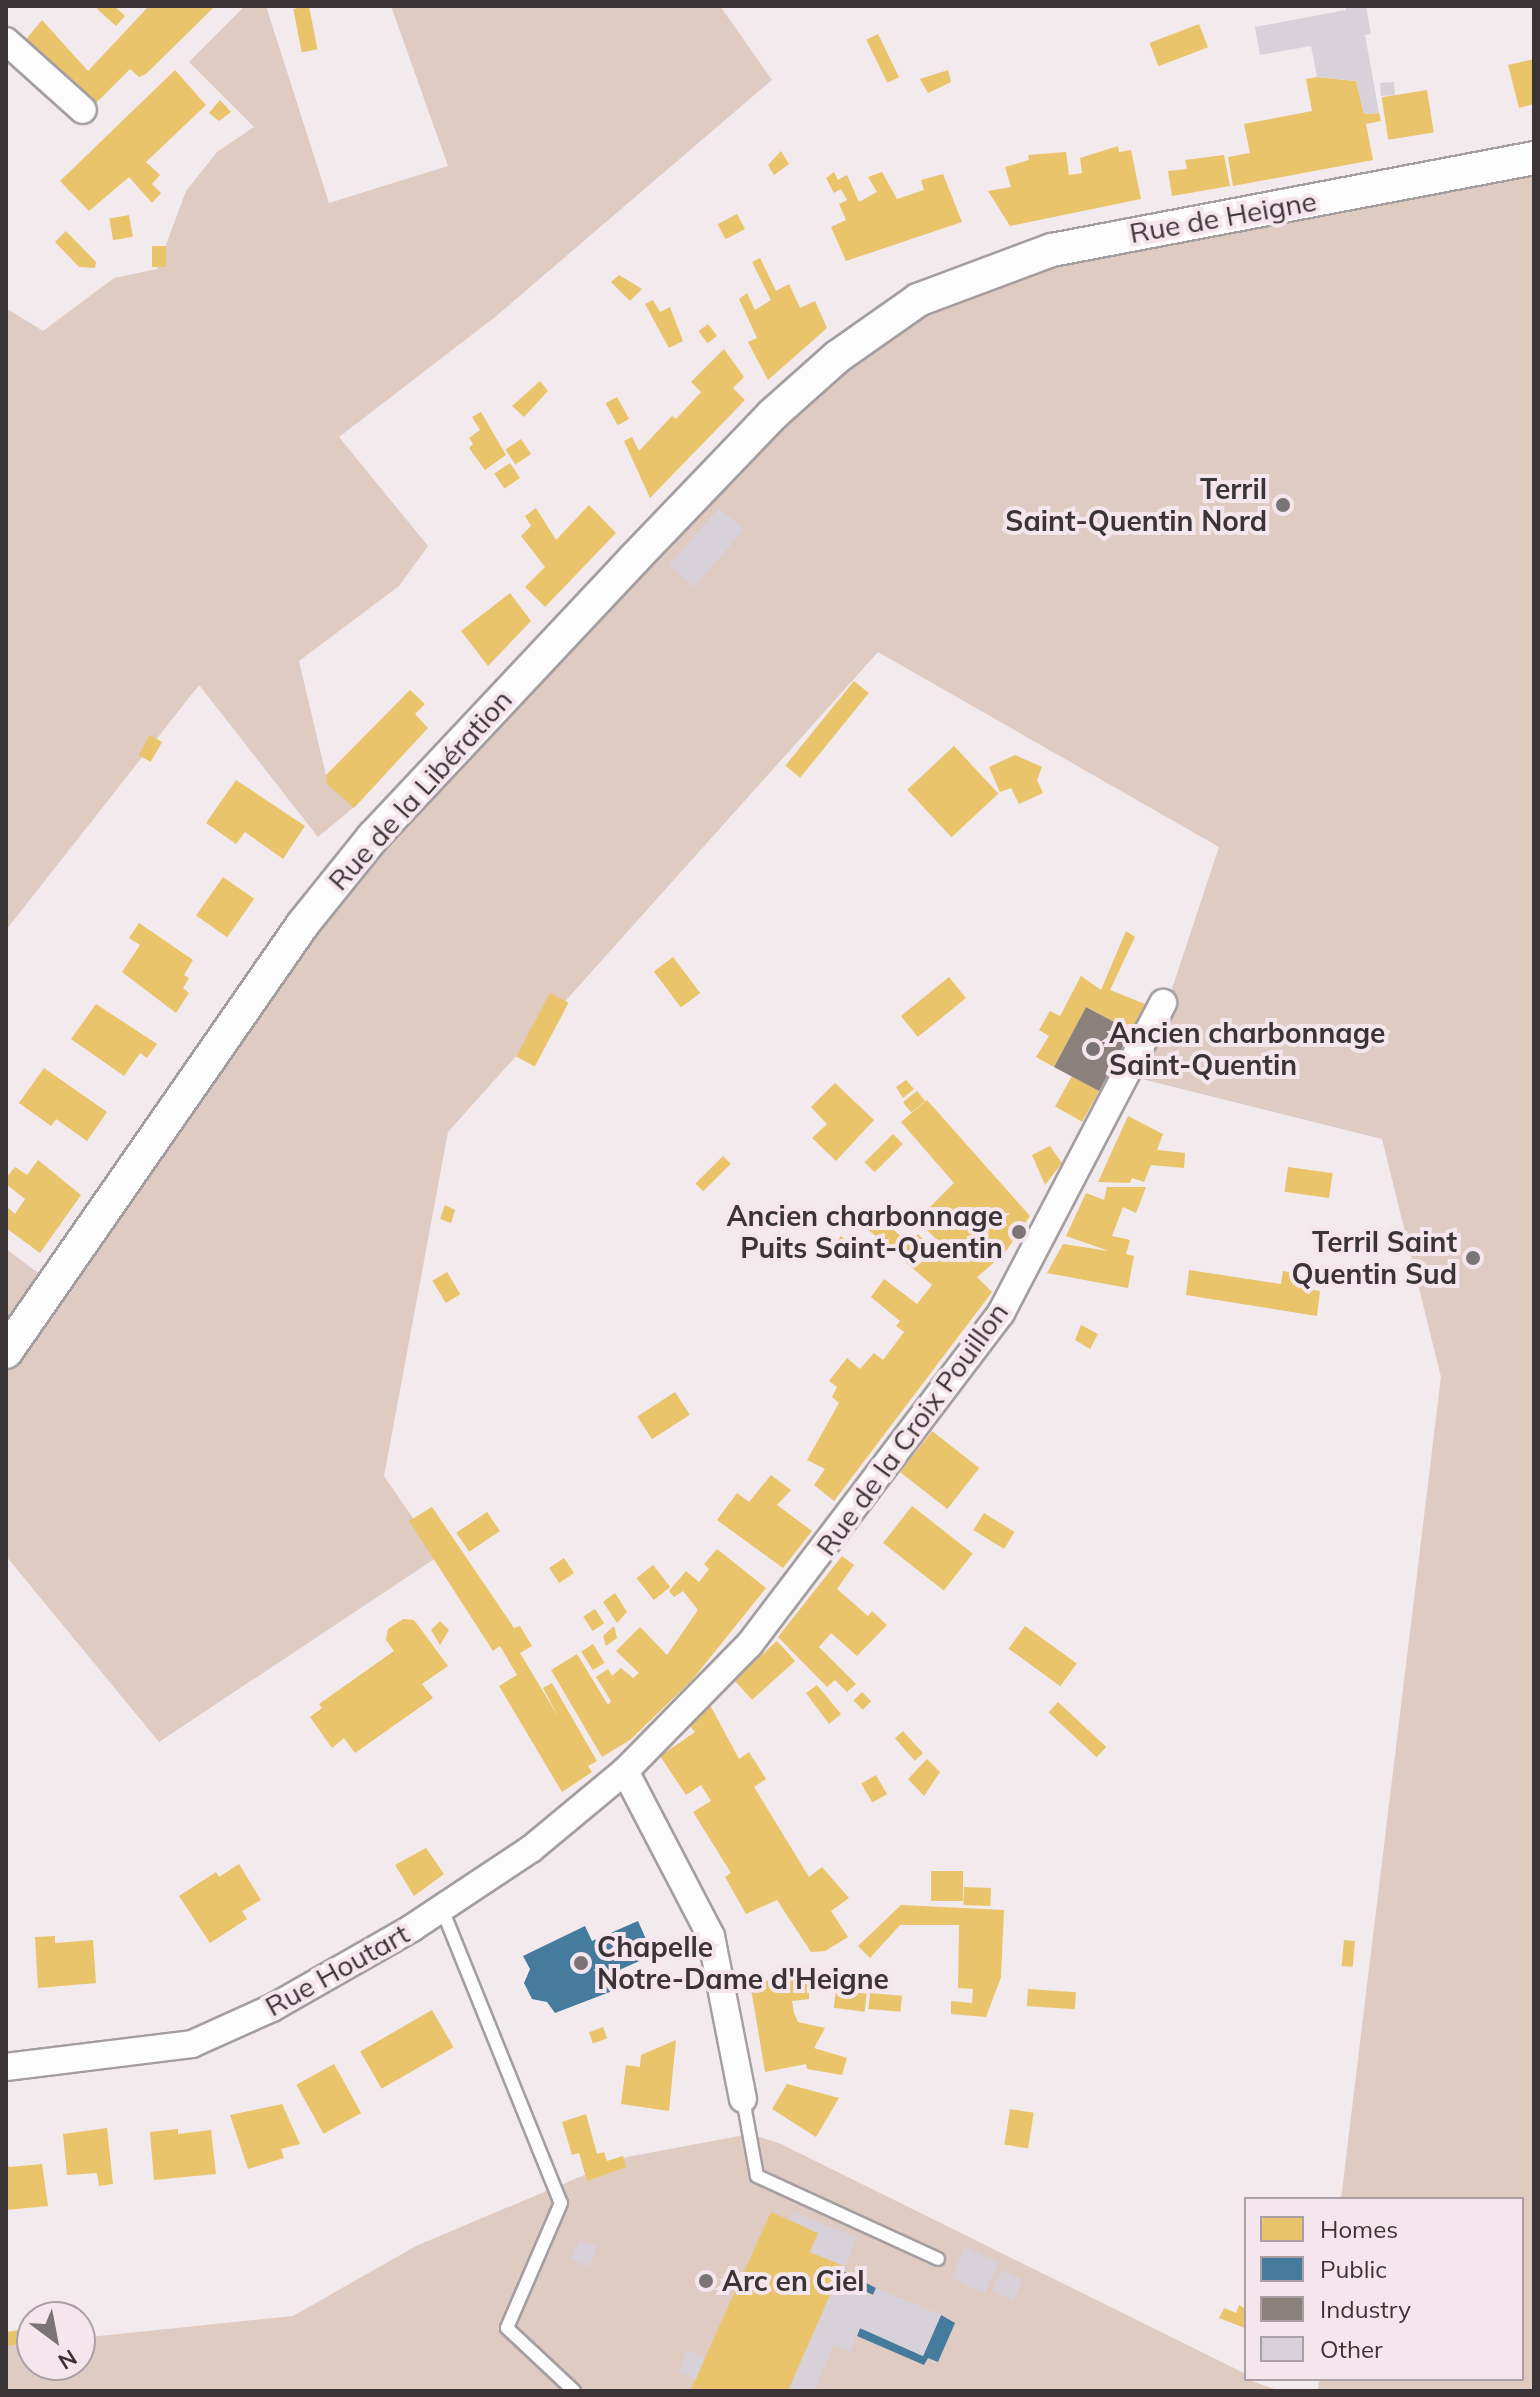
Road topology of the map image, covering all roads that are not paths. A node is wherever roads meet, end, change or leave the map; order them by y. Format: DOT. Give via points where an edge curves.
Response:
graph roads {
  1 [pos="6,41"];
  2 [pos="83,110"];
  3 [pos="1534,158"];
  4 [pos="918,300"];
  5 [pos="1163,1003"];
  6 [pos="6,1352"];
  7 [pos="625,1771"];
  8 [pos="442,1909"];
  9 [pos="6,2067"];
  10 [pos="743,2099"];
  11 [pos="938,2259"];
  12 [pos="574,2391"];
  1 -- 2 [label="street"];
  3 -- 4 [label="street, Rue de Heigne" via="1052,250"];
  4 -- 6 [label="street, Rue de la Libération" via="837,357 772,415 421,781 303,924"];
  5 -- 7 [label="street, Rue de la Croix Pouillon" via="1001,1313 749,1645"];
  7 -- 8 [label="street, Rue Houtart" via="531,1849"];
  7 -- 10 [label="street" via="711,1936"];
  8 -- 9 [label="street, Rue Houtart" via="272,2008 192,2044"];
  8 -- 12 [label="lane" via="561,2203 507,2328"];
  10 -- 11 [label="lane" via="757,2176"];
}
